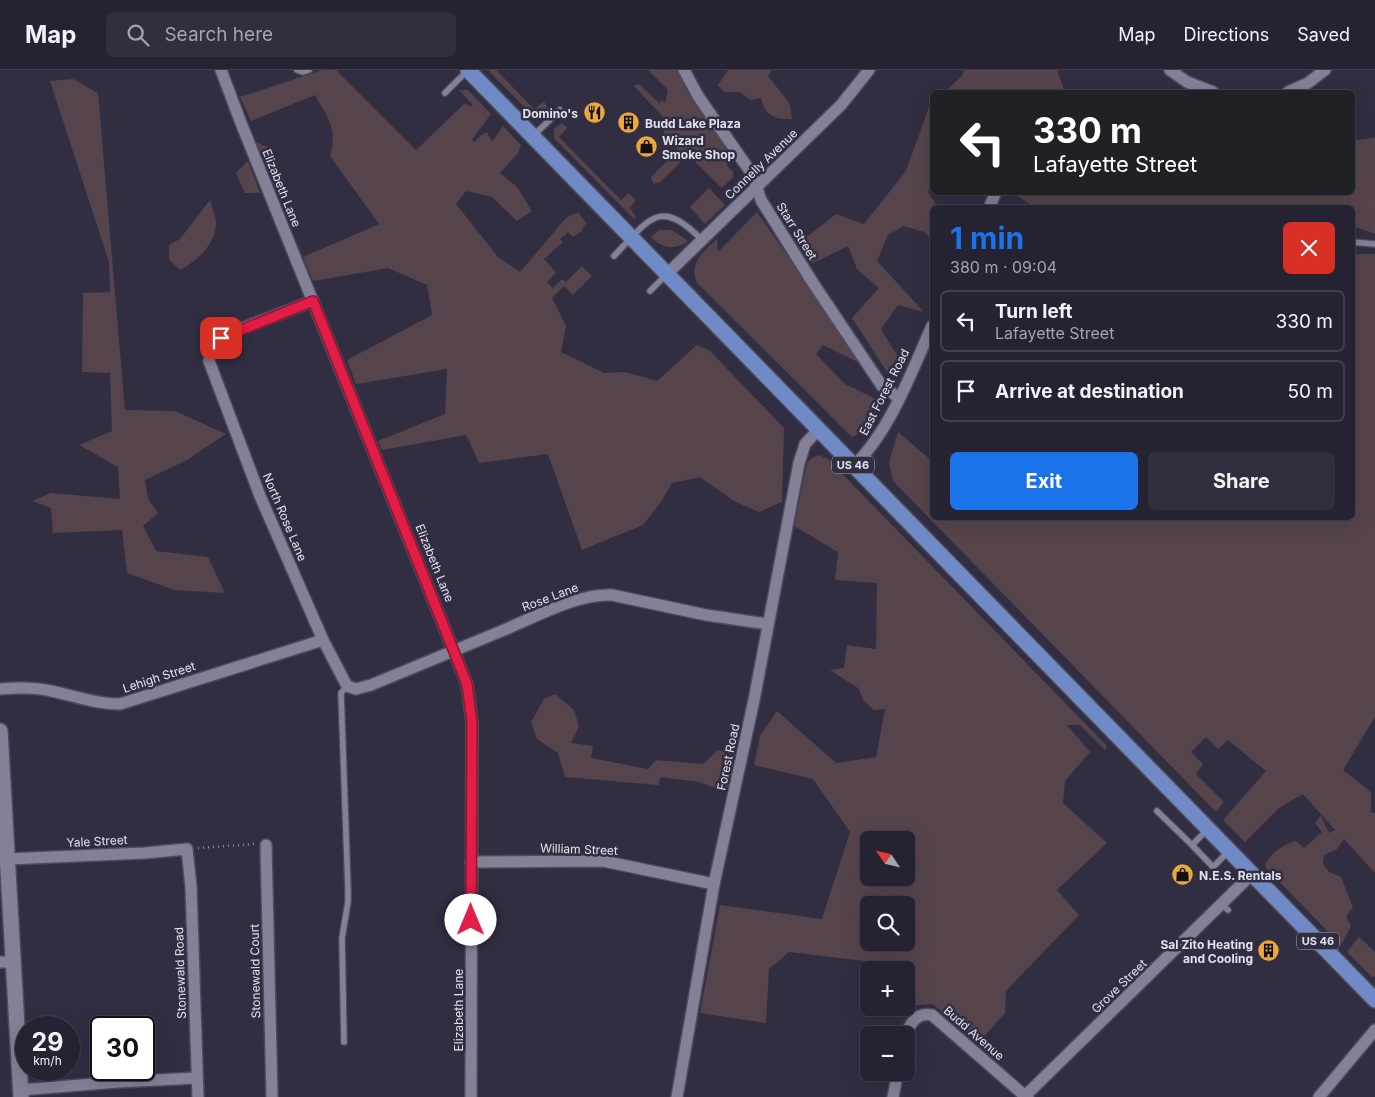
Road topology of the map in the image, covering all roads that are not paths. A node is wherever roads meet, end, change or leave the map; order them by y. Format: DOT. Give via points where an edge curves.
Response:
graph roads {
  1 [pos="222,70"];
  2 [pos="298,70"];
  3 [pos="309,70"];
  4 [pos="468,70"];
  5 [pos="684,70"];
  6 [pos="869,70"];
  7 [pos="1170,70"];
  8 [pos="1325,70"];
  9 [pos="1207,90"];
  10 [pos="1292,90"];
  11 [pos="445,93"];
  12 [pos="560,110"];
  13 [pos="533,136"];
  14 [pos="756,187"];
  15 [pos="632,238"];
  16 [pos="702,240"];
  17 [pos="1355,242"];
  18 [pos="1375,244"];
  19 [pos="614,256"];
  20 [pos="667,274"];
  21 [pos="650,291"];
  22 [pos="313,301"];
  23 [pos="930,330"];
  24 [pos="899,398"];
  25 [pos="819,429"];
  26 [pos="854,466"];
  27 [pos="767,624"];
  28 [pos="323,640"];
  29 [pos="455,650"];
  30 [pos="349,687"];
  31 [pos="0,689"];
  32 [pos="0,732"];
  33 [pos="1157,810"];
  34 [pos="1208,829"];
  35 [pos="266,844"];
  36 [pos="1192,845"];
  37 [pos="187,849"];
  38 [pos="1229,850"];
  39 [pos="1200,853"];
  40 [pos="7,859"];
  41 [pos="1194,859"];
  42 [pos="471,862"];
  43 [pos="1252,874"];
  44 [pos="714,884"];
  45 [pos="6,962"];
  46 [pos="1374,998"];
  47 [pos="911,1026"];
  48 [pos="1375,1030"];
  49 [pos="344,1042"];
  50 [pos="197,1078"];
  51 [pos="896,1081"];
  52 [pos="20,1094"];
  53 [pos="198,1097"];
  54 [pos="272,1097"];
  55 [pos="471,1097"];
  56 [pos="677,1097"];
  57 [pos="893,1097"];
  58 [pos="1026,1097"];
  59 [pos="1319,1097"];
  1 -- 22 [label="street, Elizabeth Lane" via="240,123"];
  2 -- 3 [label="lane"];
  4 -- 11 [label="lane"];
  4 -- 13 [label="main road, US 46"];
  5 -- 14 [label="street, Starr Street" via="698,96 752,174"];
  6 -- 14 [label="street, Connelly Avenue" via="841,105"];
  7 -- 9 [label="street"];
  8 -- 10 [label="street"];
  12 -- 13 [label="lane"];
  13 -- 15 [label="main road, US 46"];
  14 -- 16 [label="street, Connelly Avenue"];
  14 -- 24 [label="street, Starr Street" via="813,283 882,386"];
  15 -- 16 [label="lane" via="652,219 666,215 683,222"];
  15 -- 19 [label="lane"];
  15 -- 20 [label="main road, US 46"];
  16 -- 20 [label="street, Connelly Avenue"];
  17 -- 18 [label="lane"];
  20 -- 21 [label="lane"];
  20 -- 25 [label="main road, US 46"];
  22 -- 28 [label="street, North Rose Lane" via="225,335 211,349 209,361 260,496"];
  22 -- 29 [label="street, Elizabeth Lane"];
  23 -- 24 [label="street, East Forest Road"];
  24 -- 26 [label="street, East Forest Road" via="870,450"];
  25 -- 26 [label="main road, US 46"];
  25 -- 27 [label="street, Forest Road" via="805,444 799,462"];
  26 -- 34 [label="main road, US 46"];
  27 -- 29 [label="street, Rose Lane" via="599,595"];
  27 -- 44 [label="street, Forest Road"];
  28 -- 30 [label="street, North Rose Lane"];
  28 -- 31 [label="street, Lehigh Street" via="120,704 102,704 50,690"];
  29 -- 30 [label="street, Rose Lane" via="371,685"];
  29 -- 42 [label="street, Elizabeth Lane" via="471,699"];
  30 -- 49 [label="lane" via="341,693 348,889 342,938"];
  32 -- 40 [label="street"];
  33 -- 36 [label="lane"];
  34 -- 36 [label="lane"];
  34 -- 38 [label="main road, US 46"];
  35 -- 54 [label="street, Stonewald Court"];
  36 -- 39 [label="lane"];
  37 -- 40 [label="street, Yale Street"];
  37 -- 50 [label="street, Stonewald Road"];
  38 -- 39 [label="lane" via="1213,867"];
  38 -- 43 [label="main road, US 46"];
  39 -- 41 [label="lane"];
  40 -- 45 [label="street"];
  42 -- 44 [label="street, William Street" via="603,861"];
  42 -- 55 [label="street, Elizabeth Lane"];
  43 -- 46 [label="main road, US 46"];
  43 -- 58 [label="street, Grove Street" via="1225,908"];
  44 -- 56 [label="street, Forest Road"];
  45 -- 52 [label="street"];
  47 -- 58 [label="street, Budd Avenue" via="916,1018 932,1015"];
  48 -- 59 [label="street"];
  50 -- 52 [label="street" via="118,1082"];
  50 -- 53 [label="street, Stonewald Road"];
  51 -- 57 [label="street"];
}
